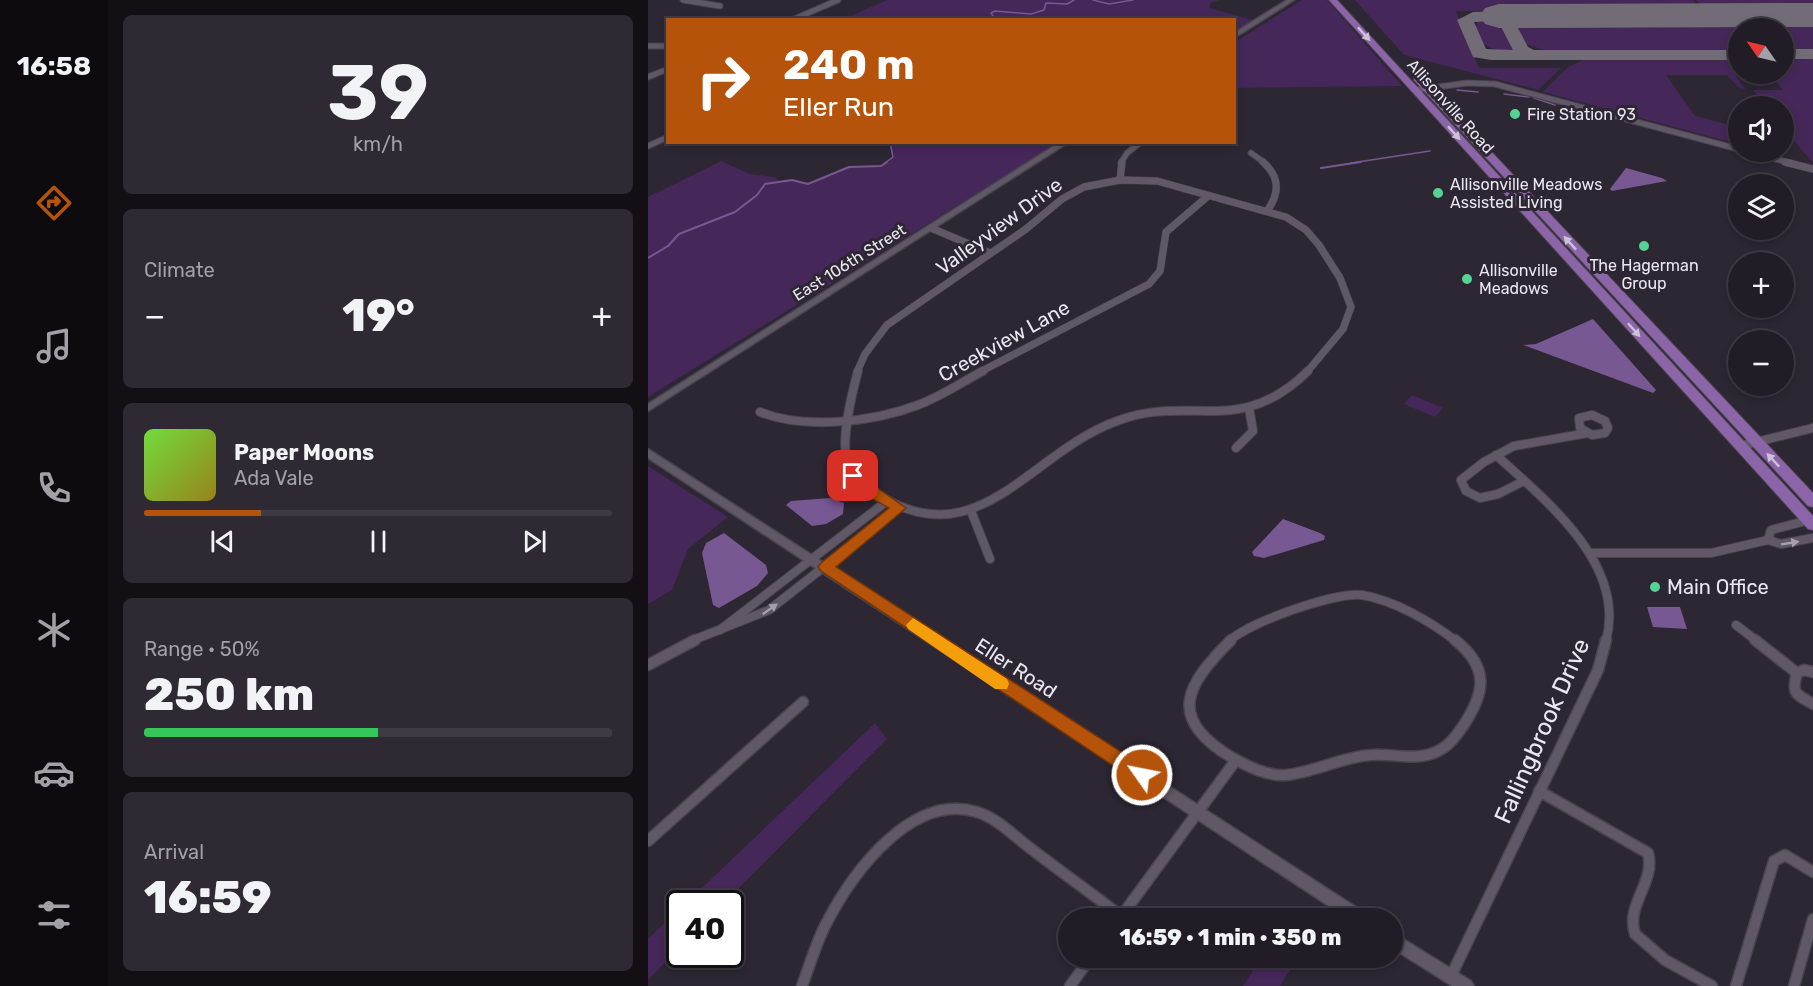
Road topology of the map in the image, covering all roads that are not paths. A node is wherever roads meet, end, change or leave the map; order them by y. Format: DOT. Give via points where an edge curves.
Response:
graph roads {
  1 [pos="683,0"];
  2 [pos="838,0"];
  3 [pos="1292,0"];
  4 [pos="1333,0"];
  5 [pos="1345,0"];
  6 [pos="720,6"];
  7 [pos="797,18"];
  8 [pos="1236,35"];
  9 [pos="648,46"];
  10 [pos="666,46"];
  11 [pos="666,70"];
  12 [pos="648,77"];
  13 [pos="1421,89"];
  14 [pos="666,138"];
  15 [pos="1063,144"];
  16 [pos="1139,144"];
  17 [pos="648,146"];
  18 [pos="1728,146"];
  19 [pos="1251,153"];
  20 [pos="1786,162"];
  21 [pos="1813,169"];
  22 [pos="1120,180"];
  23 [pos="1208,196"];
  24 [pos="1267,211"];
  25 [pos="931,228"];
  26 [pos="990,253"];
  27 [pos="648,408"];
  28 [pos="1249,408"];
  29 [pos="760,412"];
  30 [pos="850,419"];
  31 [pos="1813,428"];
  32 [pos="1588,433"];
  33 [pos="1756,442"];
  34 [pos="1740,446"];
  35 [pos="1236,448"];
  36 [pos="648,453"];
  37 [pos="1496,455"];
  38 [pos="1524,481"];
  39 [pos="887,501"];
  40 [pos="1813,502"];
  41 [pos="899,508"];
  42 [pos="971,511"];
  43 [pos="1812,522"];
  44 [pos="1813,538"];
  45 [pos="1768,540"];
  46 [pos="1590,553"];
  47 [pos="990,559"];
  48 [pos="814,560"];
  49 [pos="826,567"];
  50 [pos="1736,625"];
  51 [pos="718,632"];
  52 [pos="648,665"];
  53 [pos="1813,672"];
  54 [pos="1797,673"];
  55 [pos="803,702"];
  56 [pos="1813,704"];
  57 [pos="1236,760"];
  58 [pos="1539,791"];
  59 [pos="1198,812"];
  60 [pos="648,842"];
  61 [pos="1813,872"];
  62 [pos="1108,908"];
  63 [pos="1127,908"];
  64 [pos="1345,908"];
  65 [pos="1813,919"];
  66 [pos="1810,943"];
  67 [pos="1403,946"];
  68 [pos="1083,968"];
  69 [pos="1451,976"];
  70 [pos="802,986"];
  71 [pos="1070,986"];
  72 [pos="1466,986"];
  73 [pos="1712,986"];
  74 [pos="1736,986"];
  75 [pos="1794,986"];
  1 -- 6 [label="street"];
  2 -- 7 [label="street"];
  3 -- 8 [label="street"];
  4 -- 13 [label="main road, Allisonville Road, one-way"];
  5 -- 13 [label="main road, Allisonville Road"];
  9 -- 10 [label="street"];
  11 -- 12 [label="street"];
  13 -- 18 [label="street" via="1495,84"];
  33 -- 13 [label="main road, Allisonville Road, one-way"];
  13 -- 34 [label="main road, Allisonville Road, one-way"];
  14 -- 17 [label="street"];
  15 -- 25 [label="street, East 106th Street"];
  16 -- 22 [label="street" via="1122,160"];
  19 -- 24 [label="street" via="1264,162 1278,186 1276,201"];
  20 -- 21 [label="street"];
  22 -- 23 [label="street, Valleyview Drive" via="1160,181"];
  22 -- 26 [label="street, Valleyview Drive" via="1074,191"];
  23 -- 24 [label="street, Valleyview Drive"];
  23 -- 30 [label="street, Creekview Lane" via="1166,232 1160,271 1142,289 919,405 891,414"];
  24 -- 28 [label="street, Valleyview Drive" via="1290,219 1312,236 1350,298 1351,308 1342,333 1292,386"];
  25 -- 26 [label="street"];
  25 -- 27 [label="street, East 106th Street"];
  26 -- 30 [label="street, Valleyview Drive" via="887,325 872,340 857,370"];
  28 -- 35 [label="street" via="1252,431"];
  28 -- 42 [label="street, Valleyview Drive" via="1155,413 1119,420 1082,436 1004,496"];
  29 -- 30 [label="street, Creekview Lane" via="789,422"];
  30 -- 39 [label="street, Valleyview Drive" via="846,462 863,486"];
  31 -- 33 [label="street"];
  32 -- 37 [label="street" via="1570,439 1520,444"];
  33 -- 34 [label="street"];
  40 -- 33 [label="main road, Allisonville Road, one-way"];
  34 -- 43 [label="main road, Allisonville Road"];
  36 -- 48 [label="street, Eller Road"];
  37 -- 38 [label="street, Fallingbrook Drive"];
  37 -- 38 [label="street" via="1463,476 1461,484 1465,489 1485,500"];
  38 -- 46 [label="street, Fallingbrook Drive"];
  39 -- 41 [label="street, Valleyview Drive"];
  39 -- 48 [label="street"];
  41 -- 42 [label="street, Valleyview Drive" via="937,516"];
  41 -- 49 [label="street"];
  42 -- 47 [label="street"];
  43 -- 45 [label="street" via="1771,530"];
  45 -- 44 [label="street, one-way" via="1781,544"];
  45 -- 46 [label="street" via="1711,553"];
  46 -- 58 [label="street, Fallingbrook Drive" via="1605,596 1609,624 1606,650"];
  48 -- 49 [label="street, Eller Road"];
  48 -- 51 [label="street"];
  51 -- 49 [label="street, one-way" via="746,624 770,610"];
  49 -- 59 [label="street, Eller Road"];
  50 -- 54 [label="street"];
  51 -- 52 [label="street" via="674,648"];
  53 -- 54 [label="street"];
  54 -- 56 [label="street" via="1793,682 1796,694"];
  55 -- 60 [label="street"];
  57 -- 57 [label="street" via="1264,773 1287,775 1370,755 1409,758 1437,752 1455,738 1476,708 1480,689 1476,662 1454,637 1393,605 1360,595 1337,597 1243,630 1203,672 1190,690 1187,706 1202,735"];
  57 -- 59 [label="street"];
  58 -- 69 [label="street, Fallingbrook Drive"];
  58 -- 73 [label="street" via="1648,854 1651,869 1633,917 1635,936"];
  59 -- 63 [label="street"];
  59 -- 64 [label="street, Eller Road"];
  61 -- 74 [label="street" via="1785,855 1774,861"];
  62 -- 70 [label="street" via="978,812 939,808 921,816 881,849 844,895 827,922"];
  65 -- 66 [label="street"];
  66 -- 75 [label="street"];
  67 -- 69 [label="street"];
  68 -- 71 [label="street"];
  69 -- 72 [label="street"];
}
